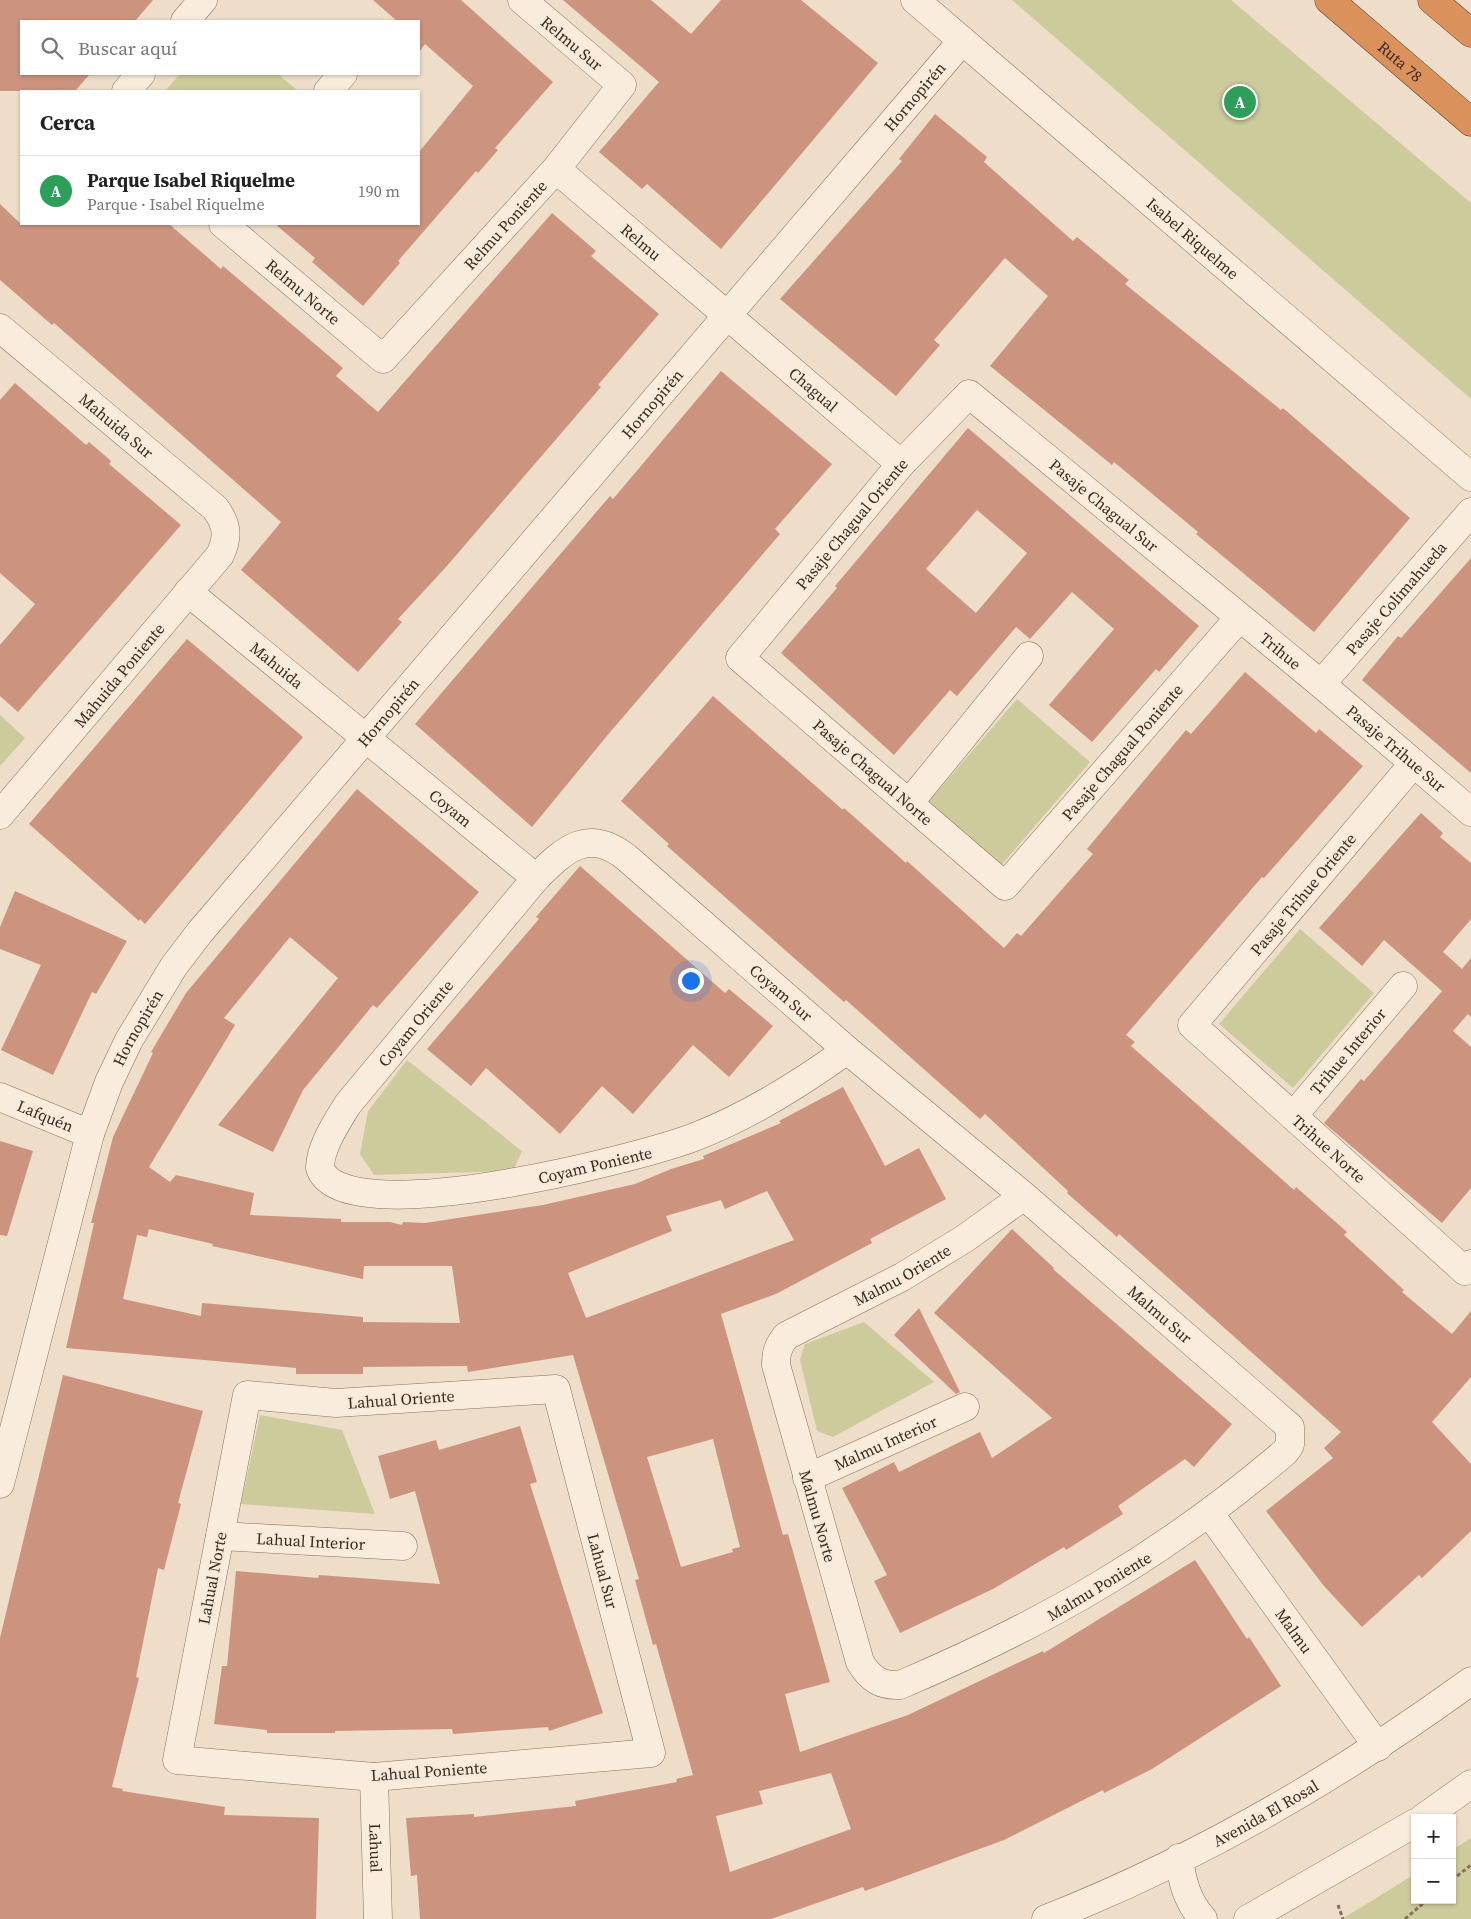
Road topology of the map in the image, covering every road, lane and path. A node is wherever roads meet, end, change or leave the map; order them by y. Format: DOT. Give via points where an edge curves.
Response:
graph roads {
  1 [pos="203,0"];
  2 [pos="522,0"];
  3 [pos="915,0"];
  4 [pos="1329,0"];
  5 [pos="1432,0"];
  6 [pos="186,20"];
  7 [pos="1471,33"];
  8 [pos="962,40"];
  9 [pos="140,75"];
  10 [pos="342,75"];
  11 [pos="622,85"];
  12 [pos="127,90"];
  13 [pos="329,90"];
  14 [pos="1471,122"];
  15 [pos="556,169"];
  16 [pos="224,225"];
  17 [pos="726,316"];
  18 [pos="0,328"];
  19 [pos="383,359"];
  20 [pos="969,394"];
  21 [pos="901,464"];
  22 [pos="1471,477"];
  23 [pos="1471,512"];
  24 [pos="226,530"];
  25 [pos="188,592"];
  26 [pos="1239,618"];
  27 [pos="1029,656"];
  28 [pos="740,658"];
  29 [pos="1320,684"];
  30 [pos="364,739"];
  31 [pos="1414,763"];
  32 [pos="909,803"];
  33 [pos="1471,812"];
  34 [pos="0,814"];
  35 [pos="536,878"];
  36 [pos="1005,886"];
  37 [pos="1403,986"];
  38 [pos="1192,1025"];
  39 [pos="847,1050"];
  40 [pos="0,1097"];
  41 [pos="1293,1116"];
  42 [pos="90,1134"];
  43 [pos="324,1176"];
  44 [pos="1024,1196"];
  45 [pos="1468,1268"];
  46 [pos="779,1345"];
  47 [pos="556,1388"];
  48 [pos="247,1395"];
  49 [pos="965,1407"];
  50 [pos="7,1421"];
  51 [pos="1292,1436"];
  52 [pos="807,1478"];
  53 [pos="0,1484"];
  54 [pos="1210,1514"];
  55 [pos="220,1536"];
  56 [pos="403,1546"];
  57 [pos="876,1681"];
  58 [pos="1471,1681"];
  59 [pos="1378,1747"];
  60 [pos="650,1753"];
  61 [pos="177,1760"];
  62 [pos="374,1777"];
  63 [pos="1471,1784"];
  64 [pos="1429,1814"];
  65 [pos="1411,1826"];
  66 [pos="1179,1858"];
  67 [pos="1471,1865"];
  68 [pos="1456,1877"];
  69 [pos="1422,1904"];
  70 [pos="378,1919"];
  71 [pos="1046,1919"];
  72 [pos="1203,1919"];
  73 [pos="1248,1919"];
  74 [pos="1405,1919"];
  1 -- 6 [label="street"];
  2 -- 11 [label="street, Relmu Sur"];
  3 -- 8 [label="street, Isabel Riquelme"];
  4 -- 14 [label="highway, Ruta 78"];
  5 -- 7 [label="highway"];
  8 -- 17 [label="street, Hornopirén"];
  8 -- 22 [label="street, Isabel Riquelme"];
  9 -- 12 [label="street"];
  10 -- 13 [label="street"];
  11 -- 15 [label="street, Relmu Poniente"];
  15 -- 17 [label="street, Relmu"];
  15 -- 19 [label="street, Relmu Poniente"];
  16 -- 19 [label="street, Relmu Norte"];
  17 -- 21 [label="street, Chagual"];
  17 -- 30 [label="street, Hornopirén"];
  18 -- 24 [label="street, Mahuida Sur" via="215,508"];
  20 -- 21 [label="street, Pasaje Chagual Oriente"];
  20 -- 26 [label="street, Pasaje Chagual Sur"];
  21 -- 28 [label="street, Pasaje Chagual Oriente"];
  23 -- 29 [label="street, Pasaje Colimahueda"];
  24 -- 25 [label="street, Mahuida Poniente" via="226,543 220,555"];
  25 -- 30 [label="street, Mahuida"];
  25 -- 34 [label="street, Mahuida Poniente"];
  26 -- 29 [label="street, Trihue"];
  26 -- 36 [label="street, Pasaje Chagual Poniente"];
  27 -- 32 [label="street"];
  28 -- 32 [label="street, Pasaje Chagual Norte"];
  29 -- 31 [label="street, Pasaje Trihue Sur"];
  30 -- 35 [label="street, Coyam"];
  30 -- 42 [label="street, Hornopirén" via="174,966 129,1040"];
  31 -- 33 [label="street, Pasaje Trihue Sur"];
  31 -- 38 [label="street, Pasaje Trihue Oriente"];
  32 -- 36 [label="street, Pasaje Chagual Norte"];
  35 -- 39 [label="street, Coyam Sur" via="566,849 580,844 593,842 617,850"];
  35 -- 43 [label="street, Coyam Oriente" via="348,1104 324,1150 320,1164"];
  37 -- 41 [label="street, Trihue Interior"];
  38 -- 41 [label="street, Trihue Norte"];
  39 -- 43 [label="street, Coyam Poniente" via="782,1094 740,1117 697,1136 631,1158 514,1183 415,1194 346,1190 330,1183"];
  39 -- 44 [label="street, Coyam Sur"];
  40 -- 42 [label="street, Lafquén"];
  41 -- 45 [label="street, Trihue Norte"];
  42 -- 50 [label="street, Hornopirén"];
  44 -- 46 [label="street, Malmu Oriente" via="964,1239 902,1277 796,1330"];
  44 -- 51 [label="street, Malmu Sur" via="1284,1420"];
  46 -- 52 [label="street, Malmu Norte" via="776,1366"];
  47 -- 48 [label="street, Lahual Oriente" via="336,1403"];
  47 -- 60 [label="street, Lahual Sur"];
  48 -- 55 [label="street, Lahual Norte"];
  49 -- 52 [label="street, Malmu Interior"];
  50 -- 53 [label="street, Hornopirén"];
  51 -- 54 [label="street, Malmu Poniente" via="1285,1452"];
  52 -- 57 [label="street, Malmu Norte" via="860,1662"];
  54 -- 57 [label="street, Malmu Poniente" via="1099,1588 1024,1629 900,1685 888,1686"];
  54 -- 59 [label="street, Malmu"];
  55 -- 56 [label="street, Lahual Interior"];
  55 -- 61 [label="street, Lahual Norte"];
  58 -- 59 [label="street, Avenida El Rosal"];
  59 -- 66 [label="street, Avenida El Rosal" via="1283,1805"];
  60 -- 62 [label="street, Lahual Poniente"];
  61 -- 62 [label="street, Lahual Poniente"];
  62 -- 70 [label="street, Lahual"];
  63 -- 64 [label="street"];
  65 -- 73 [label="street"];
  66 -- 71 [label="street, Avenida El Rosal"];
  66 -- 72 [label="street" via="1189,1900"];
  67 -- 68 [label="path"];
  69 -- 74 [label="path"];
}
